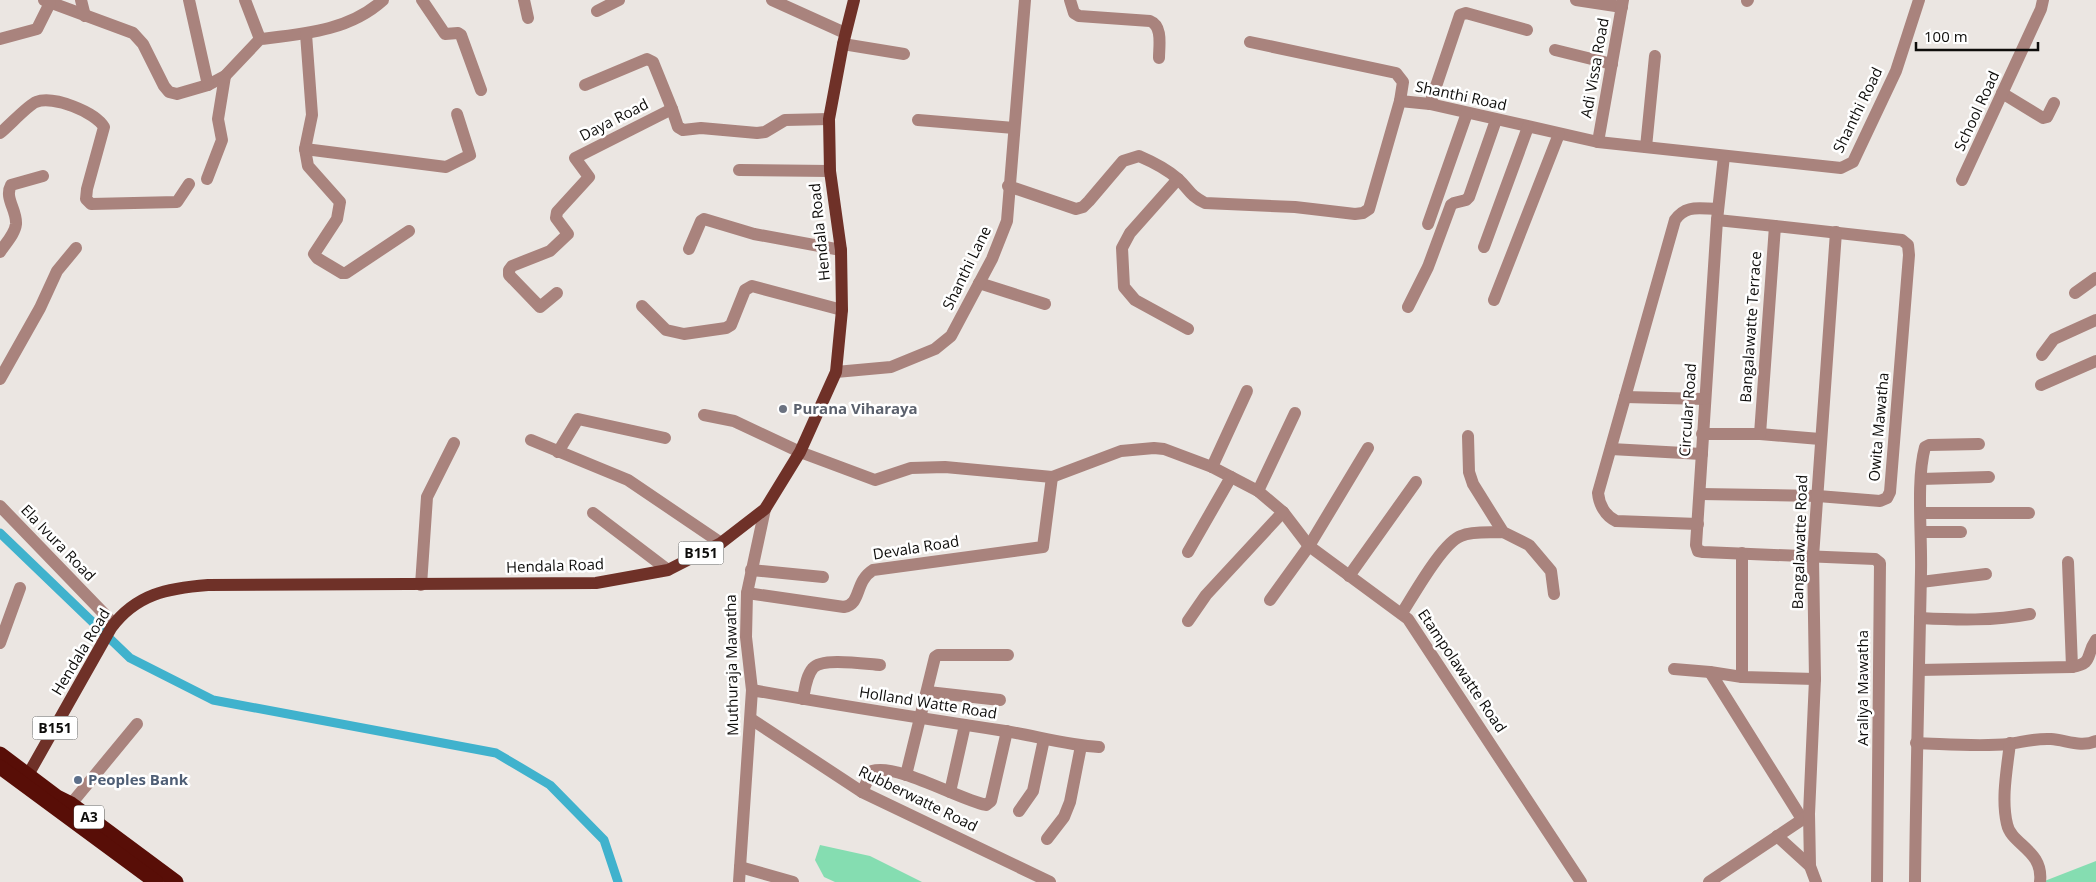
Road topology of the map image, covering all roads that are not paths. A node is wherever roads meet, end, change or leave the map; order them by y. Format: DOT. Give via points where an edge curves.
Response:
graph roads {
  1 [pos="81,0"];
  2 [pos="189,0"];
  3 [pos="245,0"];
  4 [pos="383,0"];
  5 [pos="422,0"];
  6 [pos="524,0"];
  7 [pos="619,0"];
  8 [pos="772,0"];
  9 [pos="854,0"];
  10 [pos="1025,0"];
  11 [pos="1070,0"];
  12 [pos="1576,0"];
  13 [pos="1919,0"];
  14 [pos="2043,0"];
  15 [pos="47,1"];
  16 [pos="1623,4"];
  17 [pos="597,11"];
  18 [pos="85,16"];
  19 [pos="528,18"];
  20 [pos="1527,30"];
  21 [pos="306,34"];
  22 [pos="0,39"];
  23 [pos="260,39"];
  24 [pos="844,39"];
  25 [pos="1250,42"];
  26 [pos="1555,50"];
  27 [pos="904,54"];
  28 [pos="1655,56"];
  29 [pos="1159,58"];
  30 [pos="1612,64"];
  31 [pos="225,76"];
  32 [pos="208,85"];
  33 [pos="585,85"];
  34 [pos="481,90"];
  35 [pos="2002,94"];
  36 [pos="1400,101"];
  37 [pos="2054,103"];
  38 [pos="1430,104"];
  39 [pos="672,109"];
  40 [pos="1468,113"];
  41 [pos="458,114"];
  42 [pos="829,119"];
  43 [pos="918,120"];
  44 [pos="1496,120"];
  45 [pos="1528,127"];
  46 [pos="1014,128"];
  47 [pos="0,133"];
  48 [pos="1560,134"];
  49 [pos="1598,142"];
  50 [pos="1646,147"];
  51 [pos="305,149"];
  52 [pos="1724,156"];
  53 [pos="739,170"];
  54 [pos="830,171"];
  55 [pos="43,176"];
  56 [pos="207,179"];
  57 [pos="1178,179"];
  58 [pos="1962,180"];
  59 [pos="189,184"];
  60 [pos="1008,186"];
  61 [pos="1717,214"];
  62 [pos="1428,224"];
  63 [pos="1775,226"];
  64 [pos="409,231"];
  65 [pos="1836,232"];
  66 [pos="1484,247"];
  67 [pos="76,248"];
  68 [pos="689,250"];
  69 [pos="841,250"];
  70 [pos="0,252"];
  71 [pos="2096,278"];
  72 [pos="979,283"];
  73 [pos="557,293"];
  74 [pos="2075,293"];
  75 [pos="1494,300"];
  76 [pos="1045,304"];
  77 [pos="642,306"];
  78 [pos="1408,307"];
  79 [pos="842,310"];
  80 [pos="2096,320"];
  81 [pos="1188,329"];
  82 [pos="2042,355"];
  83 [pos="2096,361"];
  84 [pos="836,372"];
  85 [pos="0,380"];
  86 [pos="2041,384"];
  87 [pos="1247,391"];
  88 [pos="1625,397"];
  89 [pos="1705,399"];
  90 [pos="1295,413"];
  91 [pos="704,415"];
  92 [pos="1702,434"];
  93 [pos="1760,434"];
  94 [pos="1468,436"];
  95 [pos="665,438"];
  96 [pos="1820,439"];
  97 [pos="531,440"];
  98 [pos="454,443"];
  99 [pos="1979,444"];
  100 [pos="1368,448"];
  101 [pos="1611,448"];
  102 [pos="558,452"];
  103 [pos="800,452"];
  104 [pos="1702,454"];
  105 [pos="1212,467"];
  106 [pos="1231,476"];
  107 [pos="1052,477"];
  108 [pos="1989,477"];
  109 [pos="1921,479"];
  110 [pos="1416,482"];
  111 [pos="1258,491"];
  112 [pos="1700,494"];
  113 [pos="1818,496"];
  114 [pos="0,506"];
  115 [pos="765,509"];
  116 [pos="1283,512"];
  117 [pos="593,513"];
  118 [pos="1921,513"];
  119 [pos="2029,514"];
  120 [pos="1698,524"];
  121 [pos="1503,532"];
  122 [pos="1922,532"];
  123 [pos="1961,532"];
  124 [pos="721,543"];
  125 [pos="1309,546"];
  126 [pos="1188,552"];
  127 [pos="1742,553"];
  128 [pos="1813,556"];
  129 [pos="2068,562"];
  130 [pos="668,570"];
  131 [pos="751,570"];
  132 [pos="1986,574"];
  133 [pos="1349,576"];
  134 [pos="823,577"];
  135 [pos="1921,582"];
  136 [pos="421,585"];
  137 [pos="20,588"];
  138 [pos="747,593"];
  139 [pos="1554,594"];
  140 [pos="1270,600"];
  141 [pos="1402,613"];
  142 [pos="2030,614"];
  143 [pos="1920,618"];
  144 [pos="1188,621"];
  145 [pos="113,626"];
  146 [pos="2096,640"];
  147 [pos="0,643"];
  148 [pos="1008,655"];
  149 [pos="880,665"];
  150 [pos="2072,667"];
  151 [pos="1674,669"];
  152 [pos="1919,670"];
  153 [pos="1710,672"];
  154 [pos="1742,677"];
  155 [pos="1815,680"];
  156 [pos="752,690"];
  157 [pos="928,692"];
  158 [pos="803,699"];
  159 [pos="1000,700"];
  160 [pos="751,719"];
  161 [pos="920,719"];
  162 [pos="138,724"];
  163 [pos="965,725"];
  164 [pos="1006,731"];
  165 [pos="1044,739"];
  166 [pos="2096,741"];
  167 [pos="1916,743"];
  168 [pos="2010,744"];
  169 [pos="1081,746"];
  170 [pos="1099,746"];
  171 [pos="0,754"];
  172 [pos="0,767"];
  173 [pos="906,775"];
  174 [pos="25,780"];
  175 [pos="862,792"];
  176 [pos="950,792"];
  177 [pos="71,804"];
  178 [pos="1019,811"];
  179 [pos="1806,816"];
  180 [pos="1777,836"];
  181 [pos="1047,839"];
  182 [pos="1810,866"];
  183 [pos="740,867"];
  184 [pos="156,882"];
  185 [pos="176,882"];
  186 [pos="739,882"];
  187 [pos="793,882"];
  188 [pos="1050,882"];
  189 [pos="1581,882"];
  190 [pos="1709,882"];
  191 [pos="1816,882"];
  192 [pos="1877,882"];
  193 [pos="1916,882"];
  194 [pos="2040,882"];
  1 -- 18 [label="street"];
  2 -- 32 [label="street"];
  3 -- 23 [label="street"];
  4 -- 21 [label="street" via="373,9 337,27"];
  5 -- 34 [label="street" via="445,34 461,35"];
  6 -- 19 [label="street"];
  7 -- 17 [label="street"];
  8 -- 24 [label="street"];
  9 -- 24 [label="main road, Hendala Road / B151"];
  10 -- 46 [label="street, Shanthi Lane"];
  11 -- 29 [label="street" via="1074,13 1079,16 1156,24"];
  12 -- 16 [label="street"];
  13 -- 52 [label="street, Shanthi Road" via="1896,71 1853,162 1840,168"];
  14 -- 35 [label="street, School Road" via="2042,9"];
  15 -- 18 [label="street"];
  15 -- 22 [label="street" via="37,29"];
  16 -- 30 [label="street, Adi Vissa Road"];
  18 -- 32 [label="street" via="133,33 143,44 170,92 177,94"];
  20 -- 38 [label="street" via="1466,13 1460,15"];
  21 -- 23 [label="street"];
  21 -- 51 [label="street" via="312,115"];
  23 -- 31 [label="street"];
  24 -- 27 [label="street"];
  24 -- 42 [label="main road, Hendala Road / B151"];
  25 -- 36 [label="street" via="1396,73 1403,82"];
  26 -- 30 [label="street"];
  28 -- 50 [label="street"];
  30 -- 49 [label="street, Adi Vissa Road"];
  31 -- 32 [label="street"];
  31 -- 56 [label="street" via="218,119 222,140"];
  33 -- 39 [label="street" via="647,59 653,62"];
  35 -- 37 [label="street" via="2043,118 2047,117"];
  35 -- 58 [label="street, School Road"];
  36 -- 38 [label="street, Shanthi Road"];
  36 -- 57 [label="street, Shanthi Road" via="1369,209 1363,213 1205,203 1192,197"];
  38 -- 40 [label="street, Shanthi Road"];
  39 -- 42 [label="street, Daya Road" via="678,127 683,130 701,128 757,133 785,120"];
  39 -- 73 [label="street, Daya Road" via="575,158 589,177 557,212 556,218 568,234 550,251 509,270 509,275 540,306"];
  40 -- 44 [label="street, Shanthi Road"];
  40 -- 62 [label="street"];
  41 -- 51 [label="street" via="470,155 446,167"];
  42 -- 54 [label="main road, Hendala Road / B151"];
  43 -- 46 [label="street"];
  44 -- 45 [label="street, Shanthi Road"];
  44 -- 78 [label="street" via="1469,197 1451,206 1428,267"];
  45 -- 48 [label="street, Shanthi Road"];
  45 -- 66 [label="street"];
  46 -- 60 [label="street, Shanthi Lane"];
  47 -- 59 [label="street" via="35,102 46,100 74,106 101,121 104,127 87,189 86,199 91,204 177,202"];
  48 -- 49 [label="street, Shanthi Road"];
  48 -- 75 [label="street"];
  49 -- 50 [label="street, Shanthi Road"];
  50 -- 52 [label="street, Shanthi Road"];
  51 -- 64 [label="street" via="308,166 340,202 337,219 317,248 316,258 346,273"];
  52 -- 61 [label="street, Circular Road"];
  53 -- 54 [label="street"];
  54 -- 69 [label="main road, Hendala Road / B151"];
  55 -- 70 [label="street" via="11,185 8,190 16,223 15,230"];
  57 -- 60 [label="street, Shanthi Road" via="1139,156 1129,158 1083,207 1076,209"];
  57 -- 81 [label="street" via="1130,233 1122,248 1124,288 1135,300"];
  60 -- 72 [label="street, Shanthi Lane" via="1007,221"];
  61 -- 63 [label="street"];
  61 -- 88 [label="street" via="1685,209 1675,220"];
  61 -- 89 [label="street, Circular Road"];
  63 -- 65 [label="street"];
  63 -- 93 [label="street, Bangalawatte Terrace"];
  65 -- 96 [label="street, Bangalawatte Road"];
  65 -- 113 [label="street, Owita Mawatha" via="1902,240 1908,245 1909,255 1890,492 1880,501"];
  67 -- 85 [label="street" via="58,271"];
  68 -- 69 [label="street" via="701,221 708,219 754,234"];
  69 -- 79 [label="main road, Hendala Road / B151"];
  71 -- 74 [label="street"];
  72 -- 76 [label="street"];
  72 -- 84 [label="street, Shanthi Lane" via="951,336 935,349 891,367"];
  77 -- 79 [label="street" via="666,330 684,334 731,325 745,290 752,286"];
  79 -- 84 [label="main road, Hendala Road / B151"];
  80 -- 82 [label="street" via="2054,339"];
  83 -- 86 [label="street"];
  84 -- 103 [label="main road, Hendala Road / B151"];
  87 -- 105 [label="street"];
  88 -- 89 [label="street"];
  88 -- 101 [label="street"];
  89 -- 92 [label="street, Circular Road"];
  90 -- 111 [label="street"];
  91 -- 103 [label="street, Etampolawatte Road" via="734,421"];
  92 -- 93 [label="street"];
  92 -- 104 [label="street, Circular Road"];
  93 -- 96 [label="street"];
  94 -- 121 [label="street" via="1469,472 1473,484"];
  95 -- 102 [label="street" via="578,419"];
  96 -- 113 [label="street, Bangalawatte Road"];
  97 -- 102 [label="street"];
  98 -- 136 [label="street" via="427,497"];
  99 -- 109 [label="street" via="1925,447"];
  100 -- 125 [label="street"];
  101 -- 104 [label="street"];
  101 -- 120 [label="street" via="1598,492 1601,505 1610,518 1616,521"];
  102 -- 124 [label="street" via="628,480"];
  103 -- 107 [label="street, Etampolawatte Road" via="875,480 912,468 945,467"];
  103 -- 115 [label="main road, Hendala Road / B151"];
  104 -- 112 [label="street, Circular Road"];
  105 -- 106 [label="street, Etampolawatte Road"];
  105 -- 107 [label="street, Etampolawatte Road" via="1154,448 1121,451"];
  106 -- 111 [label="street, Etampolawatte Road"];
  106 -- 126 [label="street"];
  107 -- 138 [label="street, Devala Road" via="1043,547 872,570 861,581 852,606"];
  108 -- 109 [label="street"];
  109 -- 118 [label="street"];
  110 -- 133 [label="street"];
  111 -- 116 [label="street, Etampolawatte Road"];
  112 -- 113 [label="street, Owita Mawatha"];
  112 -- 120 [label="street, Circular Road"];
  113 -- 128 [label="street, Bangalawatte Road"];
  114 -- 145 [label="street, Ela Ivura Road"];
  115 -- 124 [label="main road, Hendala Road / B151"];
  115 -- 131 [label="street, Muthuraja Mawatha"];
  116 -- 125 [label="street, Etampolawatte Road"];
  116 -- 144 [label="street" via="1206,595"];
  117 -- 130 [label="street"];
  118 -- 119 [label="street"];
  118 -- 122 [label="street"];
  120 -- 127 [label="street, Circular Road" via="1698,551"];
  121 -- 139 [label="street" via="1529,545 1551,570"];
  121 -- 141 [label="street" via="1461,535 1453,540 1431,567"];
  122 -- 123 [label="street"];
  122 -- 135 [label="street"];
  124 -- 130 [label="main road, Hendala Road / B151"];
  125 -- 133 [label="street, Etampolawatte Road"];
  125 -- 140 [label="street"];
  127 -- 128 [label="street, Circular Road"];
  127 -- 154 [label="street"];
  128 -- 155 [label="street, Bangalawatte Road"];
  128 -- 192 [label="street, Araliya Mawatha" via="1875,559 1880,563"];
  129 -- 150 [label="street"];
  130 -- 136 [label="main road, Hendala Road / B151" via="596,584"];
  131 -- 134 [label="street"];
  131 -- 138 [label="street, Muthuraja Mawatha"];
  132 -- 135 [label="street"];
  133 -- 141 [label="street, Etampolawatte Road"];
  135 -- 143 [label="street"];
  136 -- 145 [label="main road, Hendala Road / B151" via="208,585 175,588 145,598 127,609"];
  137 -- 147 [label="street"];
  138 -- 156 [label="street, Muthuraja Mawatha" via="746,637"];
  141 -- 189 [label="street, Etampolawatte Road" via="1474,716"];
  142 -- 143 [label="street" via="1966,621"];
  143 -- 152 [label="street"];
  145 -- 174 [label="main road, Hendala Road / B151"];
  146 -- 150 [label="street" via="2084,665"];
  148 -- 157 [label="street" via="938,654 933,661"];
  149 -- 158 [label="street" via="819,664 809,675"];
  150 -- 152 [label="street"];
  151 -- 153 [label="street"];
  152 -- 167 [label="street"];
  153 -- 154 [label="street"];
  153 -- 179 [label="street"];
  154 -- 155 [label="street"];
  155 -- 179 [label="street, Bangalawatte Road"];
  156 -- 158 [label="street, Holland Watte Road"];
  156 -- 160 [label="street, Muthuraja Mawatha"];
  157 -- 159 [label="street"];
  157 -- 161 [label="street"];
  158 -- 161 [label="street, Holland Watte Road"];
  160 -- 175 [label="street, Rubberwatte Road"];
  160 -- 183 [label="street, Muthuraja Mawatha"];
  161 -- 163 [label="street, Holland Watte Road"];
  161 -- 173 [label="street"];
  162 -- 177 [label="street"];
  163 -- 164 [label="street, Holland Watte Road"];
  163 -- 176 [label="street"];
  164 -- 165 [label="street, Holland Watte Road"];
  164 -- 176 [label="street" via="991,801 986,805"];
  165 -- 169 [label="street, Holland Watte Road"];
  165 -- 178 [label="street" via="1033,791"];
  166 -- 168 [label="street" via="2089,744 2052,739"];
  167 -- 168 [label="street"];
  167 -- 193 [label="street"];
  168 -- 194 [label="street" via="2006,824 2009,832 2030,851 2039,869"];
  169 -- 170 [label="street, Holland Watte Road"];
  169 -- 181 [label="street" via="1070,802 1064,817"];
  171 -- 174 [label="highway, A3"];
  172 -- 174 [label="highway, A3"];
  173 -- 175 [label="street" via="880,769 872,771"];
  173 -- 176 [label="street"];
  174 -- 177 [label="highway, A3"];
  174 -- 184 [label="highway, A3"];
  175 -- 188 [label="street, Rubberwatte Road"];
  177 -- 185 [label="highway, A3"];
  179 -- 180 [label="street"];
  179 -- 182 [label="street, Bangalawatte Road"];
  180 -- 182 [label="street"];
  180 -- 190 [label="street"];
  182 -- 191 [label="street, Bangalawatte Road"];
  183 -- 186 [label="street, Muthuraja Mawatha"];
  183 -- 187 [label="street"];
}
